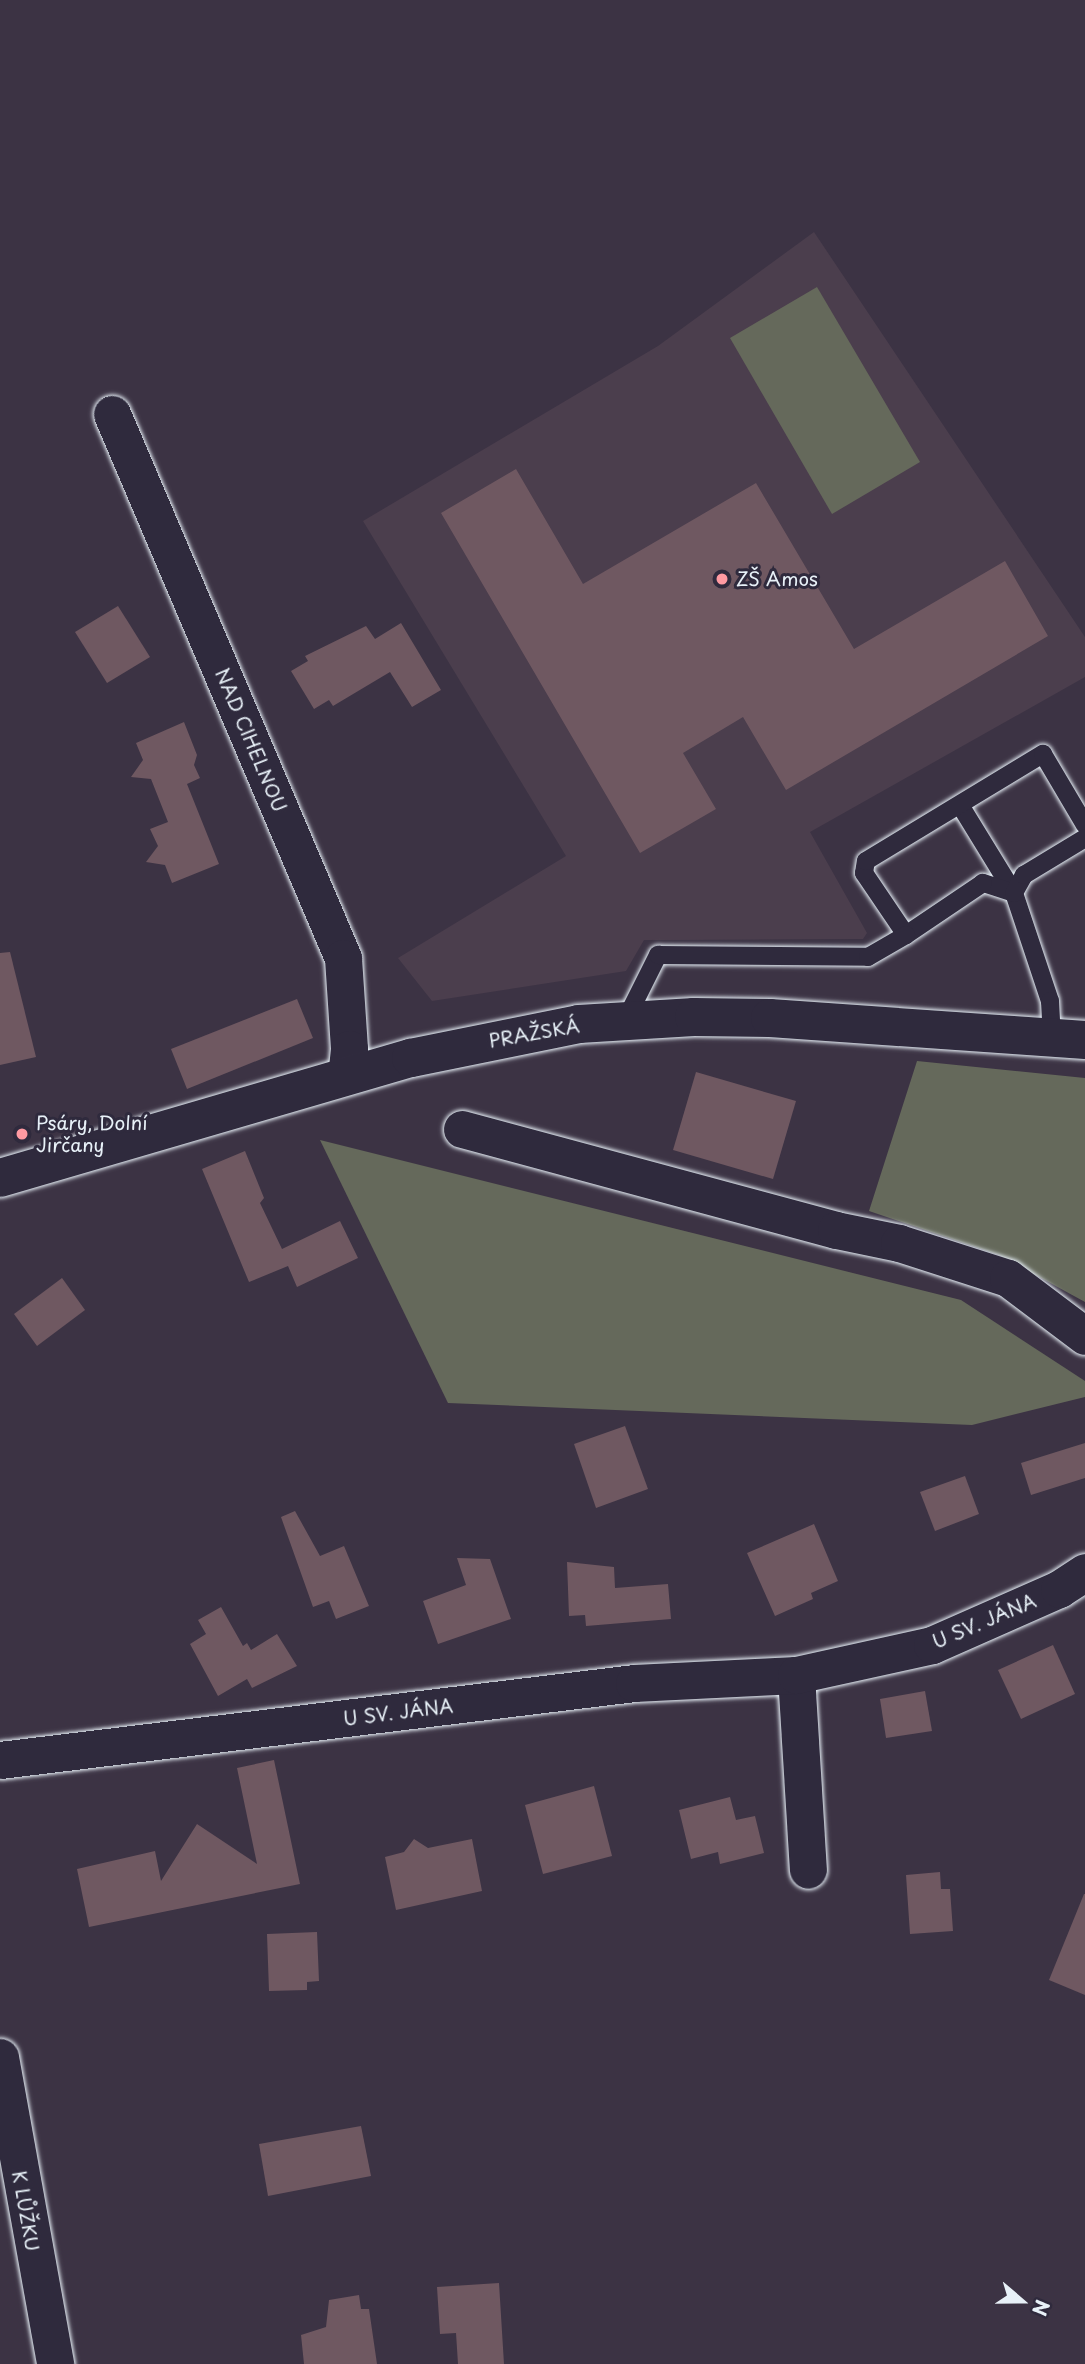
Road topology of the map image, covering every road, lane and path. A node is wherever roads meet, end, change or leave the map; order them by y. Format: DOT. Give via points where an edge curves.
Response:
graph roads {
  1 [pos="112,414"];
  2 [pos="960,805"];
  3 [pos="1085,825"];
  4 [pos="1085,838"];
  5 [pos="1014,893"];
  6 [pos="906,935"];
  7 [pos="626,1019"];
  8 [pos="1068,1039"];
  9 [pos="346,1076"];
  10 [pos="462,1129"];
  11 [pos="0,1178"];
  12 [pos="1085,1336"];
  13 [pos="1085,1572"];
  14 [pos="796,1675"];
  15 [pos="0,1760"];
  16 [pos="808,1870"];
  17 [pos="0,2057"];
  18 [pos="11,2190"];
  19 [pos="55,2364"];
  1 -- 9 [label="street, NAD CIHELNOU" via="343,958 349,1049"];
  2 -- 3 [label="lane" via="1043,754"];
  2 -- 5 [label="lane"];
  2 -- 6 [label="lane" via="866,860 864,873"];
  4 -- 5 [label="lane" via="1024,874"];
  5 -- 6 [label="lane" via="983,883"];
  5 -- 8 [label="lane"];
  6 -- 7 [label="lane" via="868,957 658,955"];
  7 -- 8 [label="main road, PRAŽSKÁ" via="770,1018"];
  7 -- 9 [label="main road, PRAŽSKÁ" via="494,1039"];
  9 -- 11 [label="main road, PRAŽSKÁ"];
  10 -- 12 [label="street" via="899,1243 1008,1278"];
  13 -- 14 [label="street, U SV. JÁNA" via="1059,1589 932,1645"];
  14 -- 15 [label="street, U SV. JÁNA" via="635,1682"];
  14 -- 16 [label="street"];
  17 -- 18 [label="street, K LŮŽKU"];
  18 -- 19 [label="street, K LŮŽKU"];
}
